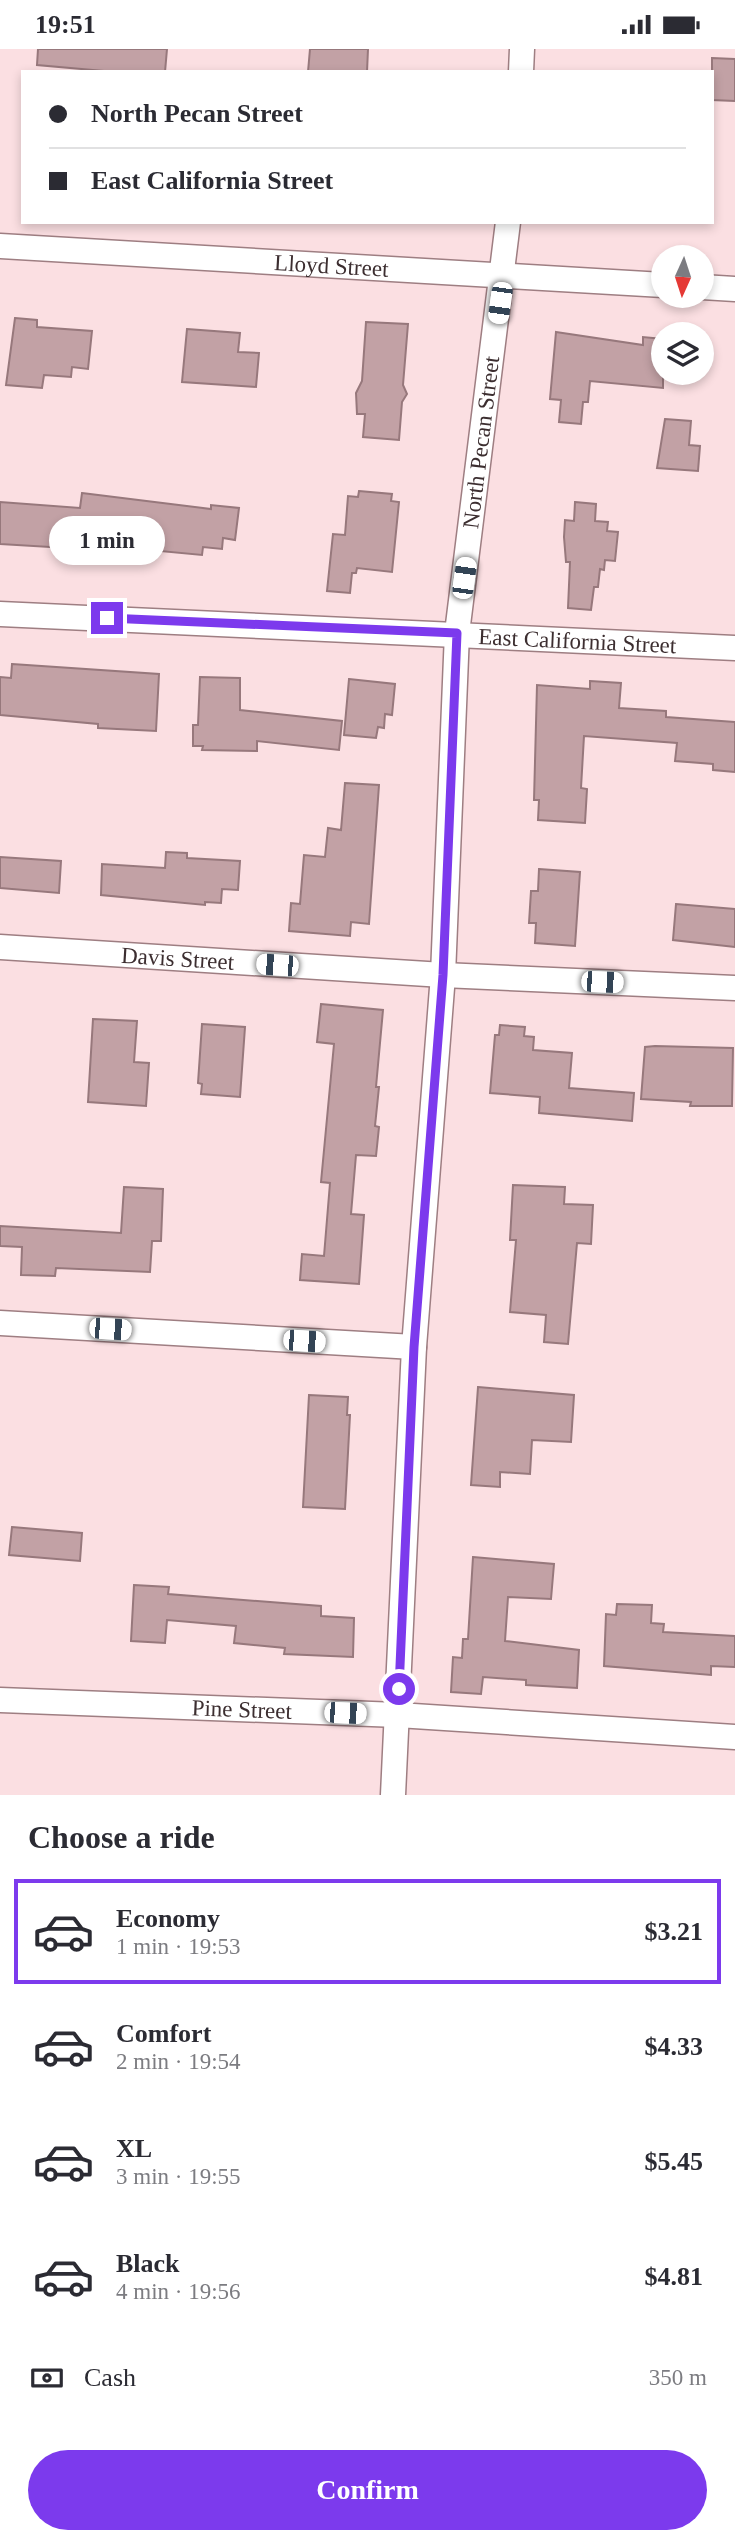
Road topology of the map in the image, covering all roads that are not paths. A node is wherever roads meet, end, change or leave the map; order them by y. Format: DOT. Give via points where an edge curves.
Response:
graph roads {
  1 [pos="522,49"];
  2 [pos="521,70"];
  3 [pos="508,224"];
  4 [pos="0,246"];
  5 [pos="503,276"];
  6 [pos="651,284"];
  7 [pos="714,288"];
  8 [pos="735,289"];
  9 [pos="0,614"];
  10 [pos="457,633"];
  11 [pos="735,648"];
  12 [pos="0,947"];
  13 [pos="443,975"];
  14 [pos="735,988"];
  15 [pos="0,1323"];
  16 [pos="414,1347"];
  17 [pos="0,1700"];
  18 [pos="398,1715"];
  19 [pos="735,1737"];
  20 [pos="393,1795"];
  1 -- 2 [label="street"];
  3 -- 5 [label="street, North Pecan Street"];
  4 -- 5 [label="street, Lloyd Street"];
  5 -- 6 [label="street, Lloyd Street"];
  5 -- 10 [label="street, North Pecan Street"];
  7 -- 8 [label="street"];
  9 -- 10 [label="street, East California Street"];
  10 -- 11 [label="street, East California Street"];
  10 -- 13 [label="street, North Pecan Street"];
  12 -- 13 [label="street, Davis Street"];
  13 -- 14 [label="street, Davis Street"];
  13 -- 16 [label="street, North Pecan Street"];
  15 -- 16 [label="street"];
  16 -- 18 [label="street, North Pecan Street"];
  17 -- 18 [label="street, Pine Street"];
  18 -- 19 [label="street, Pine Street"];
  18 -- 20 [label="street, North Pecan Street"];
}
